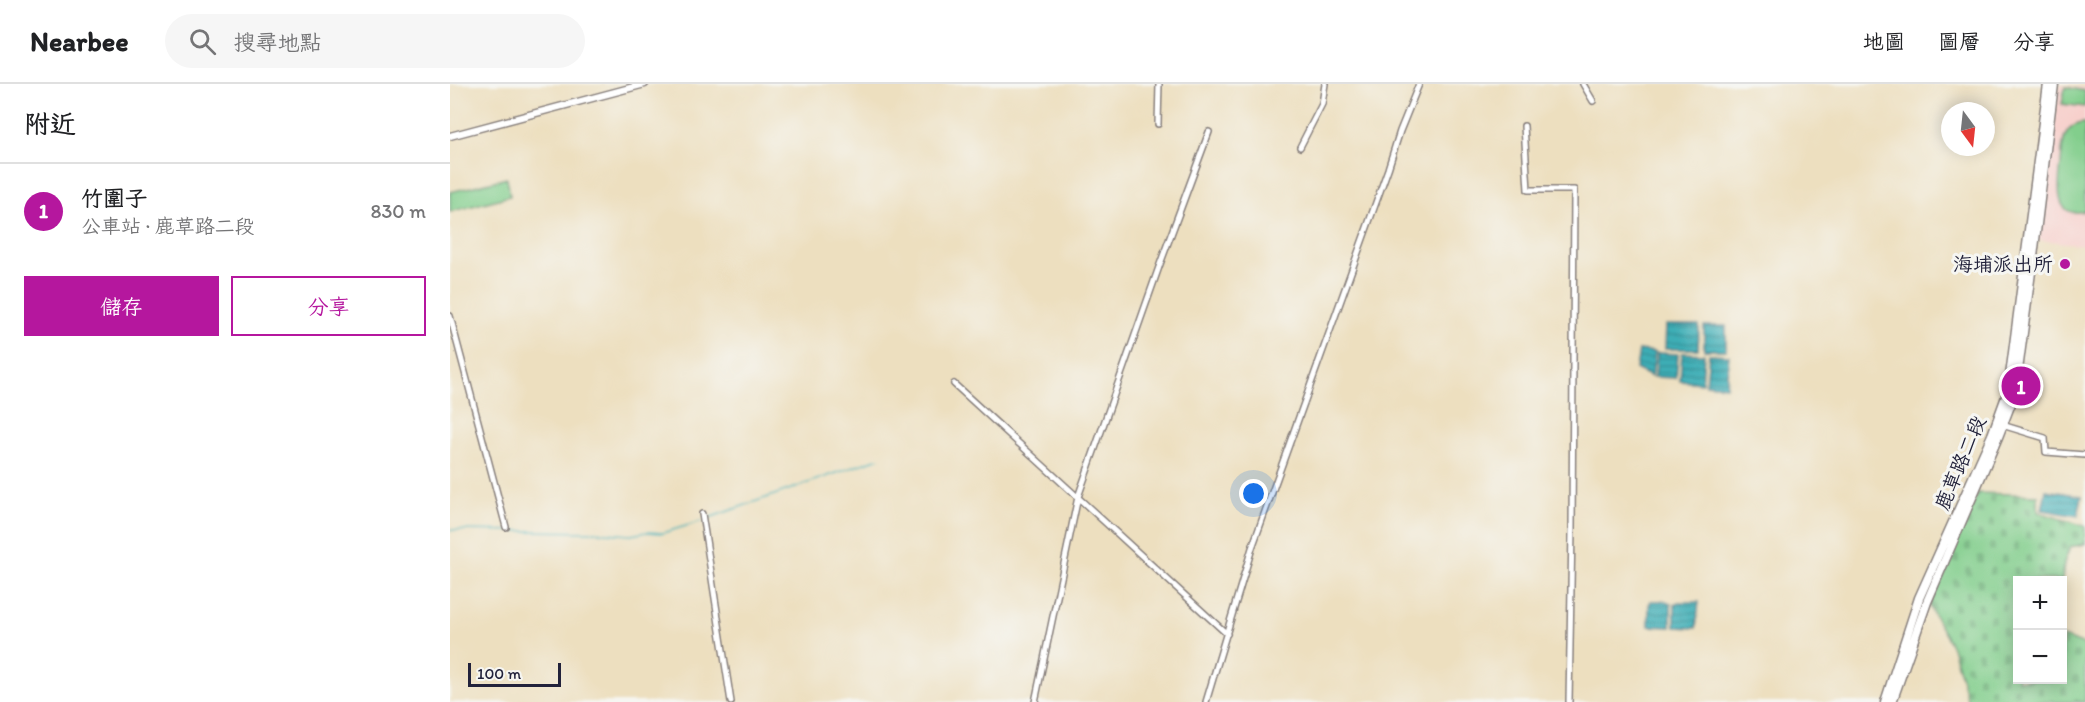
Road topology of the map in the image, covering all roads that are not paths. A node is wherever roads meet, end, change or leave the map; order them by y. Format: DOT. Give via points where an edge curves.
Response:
graph roads {
  1 [pos="645,84"];
  2 [pos="1159,84"];
  3 [pos="1325,84"];
  4 [pos="1419,84"];
  5 [pos="1583,84"];
  6 [pos="2048,84"];
  7 [pos="2054,84"];
  8 [pos="1593,101"];
  9 [pos="1158,124"];
  10 [pos="1524,126"];
  11 [pos="1209,132"];
  12 [pos="450,136"];
  13 [pos="1300,147"];
  14 [pos="2040,169"];
  15 [pos="450,316"];
  16 [pos="954,384"];
  17 [pos="1999,424"];
  18 [pos="2085,455"];
  19 [pos="1078,497"];
  20 [pos="702,514"];
  21 [pos="506,527"];
  22 [pos="1227,634"];
  23 [pos="731,702"];
  24 [pos="1035,702"];
  25 [pos="1206,702"];
  26 [pos="1569,702"];
  27 [pos="1885,702"];
  28 [pos="1892,702"];
  1 -- 12 [label="street"];
  2 -- 9 [label="street"];
  3 -- 13 [label="street" via="1322,104"];
  4 -- 22 [label="street" via="1252,548"];
  5 -- 8 [label="street"];
  6 -- 14 [label="main road, 鹿草路二段"];
  7 -- 14 [label="main road, 鹿草路二段"];
  10 -- 26 [label="street" via="1528,190 1574,190"];
  11 -- 19 [label="street"];
  14 -- 17 [label="main road, 鹿草路二段" via="2008,391"];
  15 -- 21 [label="street"];
  16 -- 19 [label="street"];
  17 -- 18 [label="street" via="2045,438 2046,452"];
  17 -- 27 [label="main road, 鹿草路二段" via="1919,597"];
  17 -- 28 [label="main road, 鹿草路二段" via="1927,602"];
  19 -- 22 [label="street"];
  19 -- 24 [label="street"];
  20 -- 23 [label="street"];
  22 -- 25 [label="street"];
}
